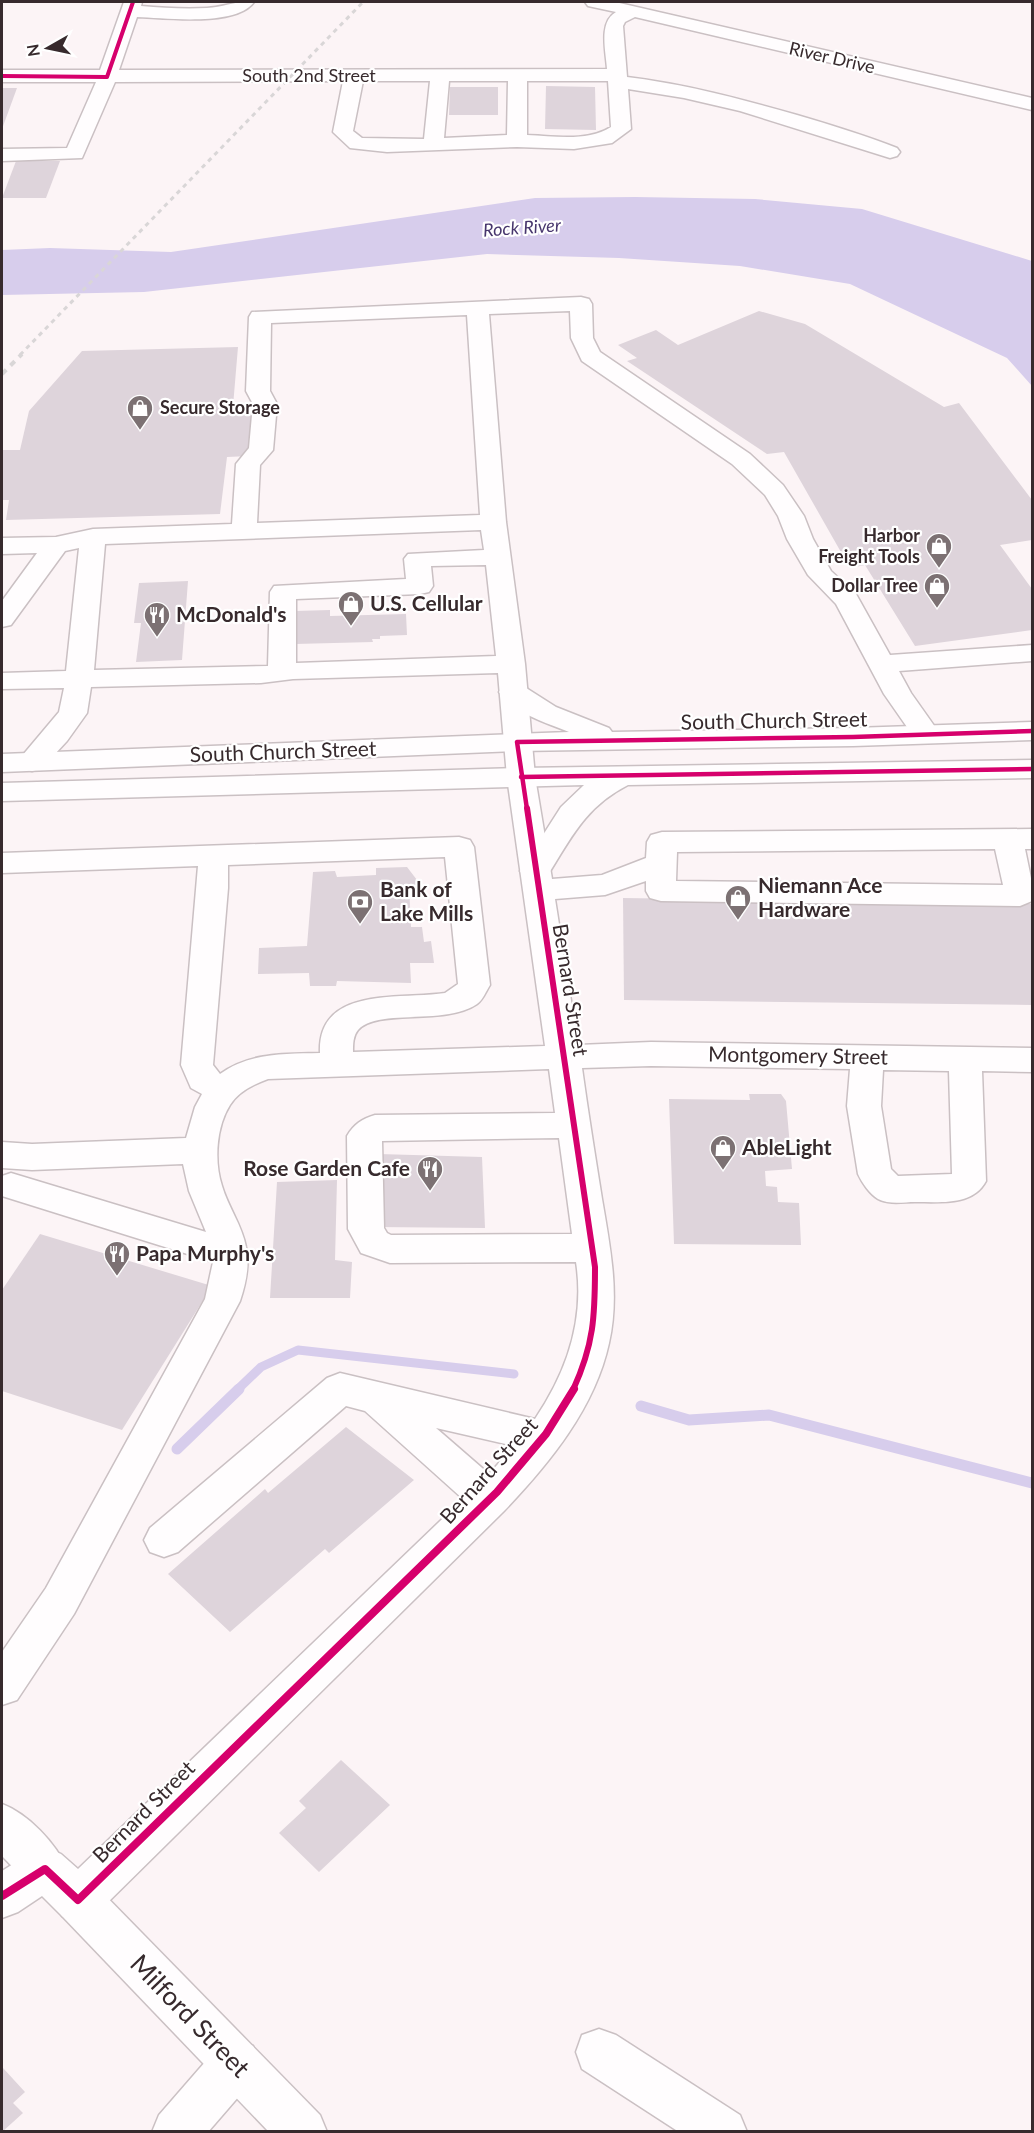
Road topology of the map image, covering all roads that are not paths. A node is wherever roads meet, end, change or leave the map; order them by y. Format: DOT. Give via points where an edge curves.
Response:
graph roads {
  1 [pos="244,2"];
  2 [pos="594,2"];
  3 [pos="131,6"];
  4 [pos="169,7"];
  5 [pos="632,11"];
  6 [pos="2,76"];
  7 [pos="354,76"];
  8 [pos="440,76"];
  9 [pos="518,76"];
  10 [pos="107,77"];
  11 [pos="618,78"];
  12 [pos="1032,104"];
  13 [pos="517,141"];
  14 [pos="433,144"];
  15 [pos="890,152"];
  16 [pos="2,155"];
  17 [pos="478,310"];
  18 [pos="493,522"];
  19 [pos="244,531"];
  20 [pos="93,537"];
  21 [pos="56,545"];
  22 [pos="2,546"];
  23 [pos="497,557"];
  24 [pos="2,619"];
  25 [pos="1032,654"];
  26 [pos="511,664"];
  27 [pos="882,664"];
  28 [pos="282,672"];
  29 [pos="79,678"];
  30 [pos="2,681"];
  31 [pos="513,692"];
  32 [pos="1032,731"];
  33 [pos="926,734"];
  34 [pos="618,740"];
  35 [pos="519,759"];
  36 [pos="32,762"];
  37 [pos="2,763"];
  38 [pos="1032,769"];
  39 [pos="622,776"];
  40 [pos="38,791"];
  41 [pos="2,792"];
  42 [pos="2,801"];
  43 [pos="1020,838"];
  44 [pos="213,856"];
  45 [pos="2,863"];
  46 [pos="661,866"];
  47 [pos="536,881"];
  48 [pos="564,1056"];
  49 [pos="867,1057"];
  50 [pos="965,1059"];
  51 [pos="1032,1060"];
  52 [pos="338,1063"];
  53 [pos="222,1090"];
  54 [pos="574,1125"];
  55 [pos="200,1150"];
  56 [pos="11,1174"];
  57 [pos="592,1248"];
  58 [pos="230,1252"];
  59 [pos="375,1397"];
  60 [pos="544,1437"];
  61 [pos="490,1499"];
  62 [pos="164,1540"];
  63 [pos="2,1686"];
  64 [pos="2,1825"];
  65 [pos="45,1869"];
  66 [pos="2,1896"];
  67 [pos="78,1900"];
  68 [pos="599,2052"];
  69 [pos="236,2062"];
  70 [pos="176,2132"];
  71 [pos="303,2132"];
  72 [pos="723,2132"];
  1 -- 4 [label="street" via="229,10"];
  2 -- 5 [label="street, River Drive"];
  3 -- 4 [label="street"];
  3 -- 10 [label="street"];
  5 -- 11 [label="street" via="617,19 614,26"];
  5 -- 12 [label="street, River Drive"];
  6 -- 10 [label="street, South 2nd Street"];
  7 -- 8 [label="street, South 2nd Street"];
  7 -- 10 [label="street, South 2nd Street"];
  7 -- 14 [label="street" via="343,132 357,144"];
  8 -- 9 [label="street, South 2nd Street"];
  8 -- 14 [label="street"];
  9 -- 11 [label="street, South 2nd Street"];
  9 -- 13 [label="street"];
  10 -- 16 [label="street" via="75,154"];
  11 -- 13 [label="street" via="621,129 605,139 574,143"];
  11 -- 15 [label="street, South 2nd Street" via="711,97"];
  13 -- 14 [label="street"];
  17 -- 18 [label="street, Bernard Street"];
  17 -- 19 [label="street" via="260,317 258,391 265,404 261,450 248,464"];
  17 -- 27 [label="street" via="581,304 582,338 590,356 741,459 774,490 821,575 847,600"];
  18 -- 19 [label="street"];
  18 -- 23 [label="street, Bernard Street"];
  19 -- 20 [label="street"];
  20 -- 21 [label="street"];
  20 -- 29 [label="street"];
  21 -- 22 [label="street"];
  21 -- 24 [label="street"];
  23 -- 26 [label="street, Bernard Street"];
  23 -- 28 [label="street" via="417,559 420,586 283,592"];
  25 -- 27 [label="street"];
  26 -- 28 [label="street"];
  26 -- 31 [label="street, Bernard Street"];
  27 -- 33 [label="street"];
  28 -- 29 [label="street"];
  29 -- 30 [label="street"];
  29 -- 36 [label="street" via="73,713"];
  31 -- 34 [label="street" via="546,713"];
  31 -- 35 [label="street, Bernard Street"];
  32 -- 33 [label="street, South Church Street"];
  33 -- 34 [label="street, South Church Street"];
  34 -- 35 [label="street, South Church Street"];
  35 -- 36 [label="street, South Church Street"];
  35 -- 39 [label="street, South Church Street"];
  35 -- 40 [label="street, South Church Street"];
  35 -- 47 [label="street, Bernard Street"];
  36 -- 37 [label="street, South Church Street"];
  38 -- 39 [label="street, South Church Street"];
  39 -- 47 [label="street" via="597,789 571,814"];
  40 -- 41 [label="street, South Church Street"];
  40 -- 42 [label="street"];
  43 -- 46 [label="street"];
  43 -- 46 [label="street" via="1020,896"];
  44 -- 45 [label="street"];
  44 -- 52 [label="street" via="459,848 474,985 466,997 452,1003 370,1009 352,1017 337,1039"];
  44 -- 53 [label="street" via="197,1065 203,1079"];
  46 -- 47 [label="street" via="605,885"];
  47 -- 48 [label="street, Bernard Street"];
  48 -- 49 [label="street, Montgomery Street"];
  48 -- 52 [label="street, Montgomery Street"];
  48 -- 54 [label="street, Bernard Street"];
  49 -- 50 [label="street, Montgomery Street"];
  49 -- 50 [label="street" via="864,1106 875,1174 890,1189 953,1189 969,1181"];
  50 -- 51 [label="street, Montgomery Street"];
  52 -- 53 [label="street, Montgomery Street" via="266,1067 240,1074"];
  53 -- 55 [label="street" via="210,1108"];
  54 -- 57 [label="street, Bernard Street"];
  54 -- 57 [label="street" via="375,1128 364,1136 366,1229 374,1243 390,1249"];
  55 -- 56 [label="street"];
  55 -- 58 [label="street" via="200,1171"];
  56 -- 58 [label="street"];
  57 -- 60 [label="street, Bernard Street" via="595,1318 590,1346 562,1412"];
  58 -- 63 [label="street" via="229,1279 222,1301 60,1601"];
  59 -- 60 [label="street"];
  59 -- 61 [label="street"];
  59 -- 62 [label="street" via="340,1389"];
  60 -- 61 [label="street, Bernard Street"];
  61 -- 67 [label="street, Bernard Street"];
  64 -- 65 [label="street"];
  65 -- 66 [label="street"];
  65 -- 67 [label="street, Milford Street"];
  67 -- 69 [label="street, Milford Street"];
  68 -- 72 [label="street"];
  69 -- 70 [label="street"];
  69 -- 71 [label="street, Milford Street"];
}
